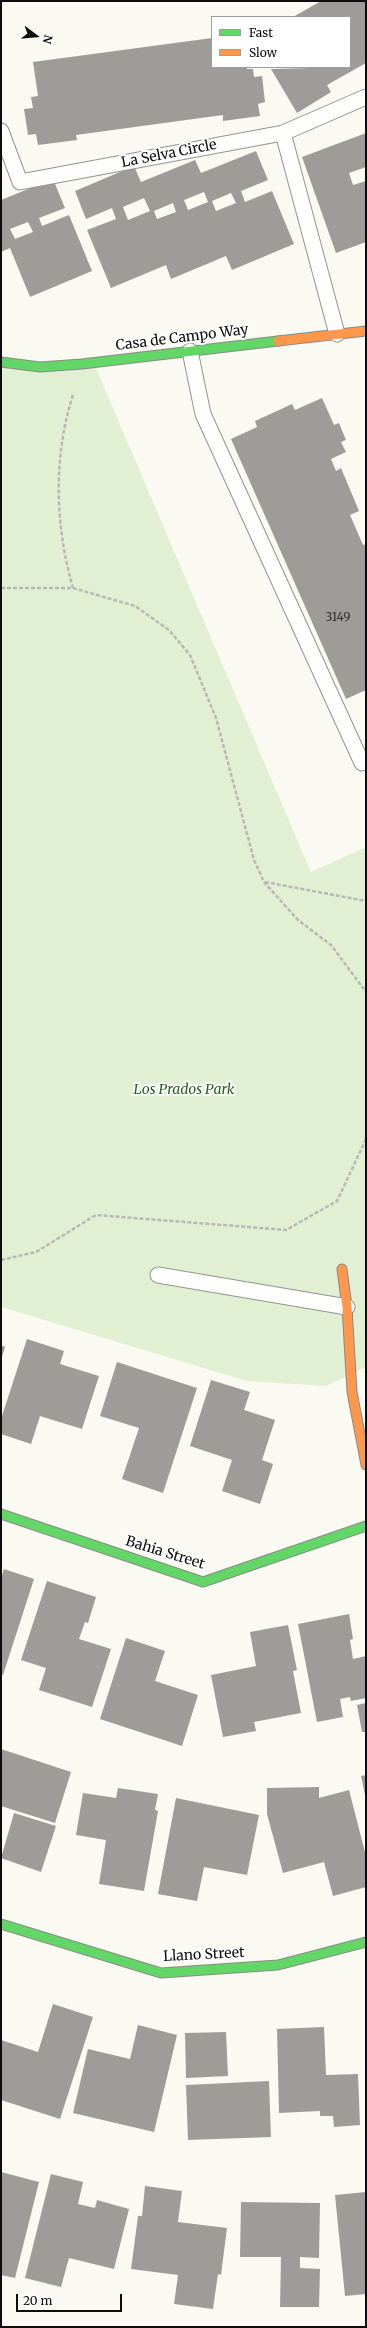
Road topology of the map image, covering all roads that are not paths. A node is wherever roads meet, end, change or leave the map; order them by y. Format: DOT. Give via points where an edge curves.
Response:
graph roads {
  1 [pos="366,97"];
  2 [pos="1,131"];
  3 [pos="283,133"];
  4 [pos="366,330"];
  5 [pos="337,334"];
  6 [pos="190,352"];
  7 [pos="1,362"];
  8 [pos="366,761"];
  9 [pos="342,1269"];
  10 [pos="158,1275"];
  11 [pos="347,1307"];
  12 [pos="366,1386"];
  13 [pos="352,1392"];
  14 [pos="366,1465"];
  15 [pos="1,1514"];
  16 [pos="366,1526"];
  17 [pos="1,1924"];
  18 [pos="366,1942"];
  1 -- 3 [label="lane, La Selva Circle"];
  2 -- 3 [label="lane, La Selva Circle" via="20,182"];
  3 -- 5 [label="lane"];
  4 -- 5 [label="street, Casa de Campo Way"];
  5 -- 6 [label="street, Casa de Campo Way"];
  6 -- 7 [label="street, Casa de Campo Way" via="82,364 40,366"];
  6 -- 8 [label="lane" via="203,414 362,763"];
  9 -- 11 [label="street"];
  10 -- 11 [label="lane"];
  11 -- 13 [label="street"];
  12 -- 13 [label="lane"];
  13 -- 14 [label="street"];
  15 -- 16 [label="street, Bahia Street" via="203,1582"];
  17 -- 18 [label="street, Llano Street" via="162,1973 278,1965"];
}
